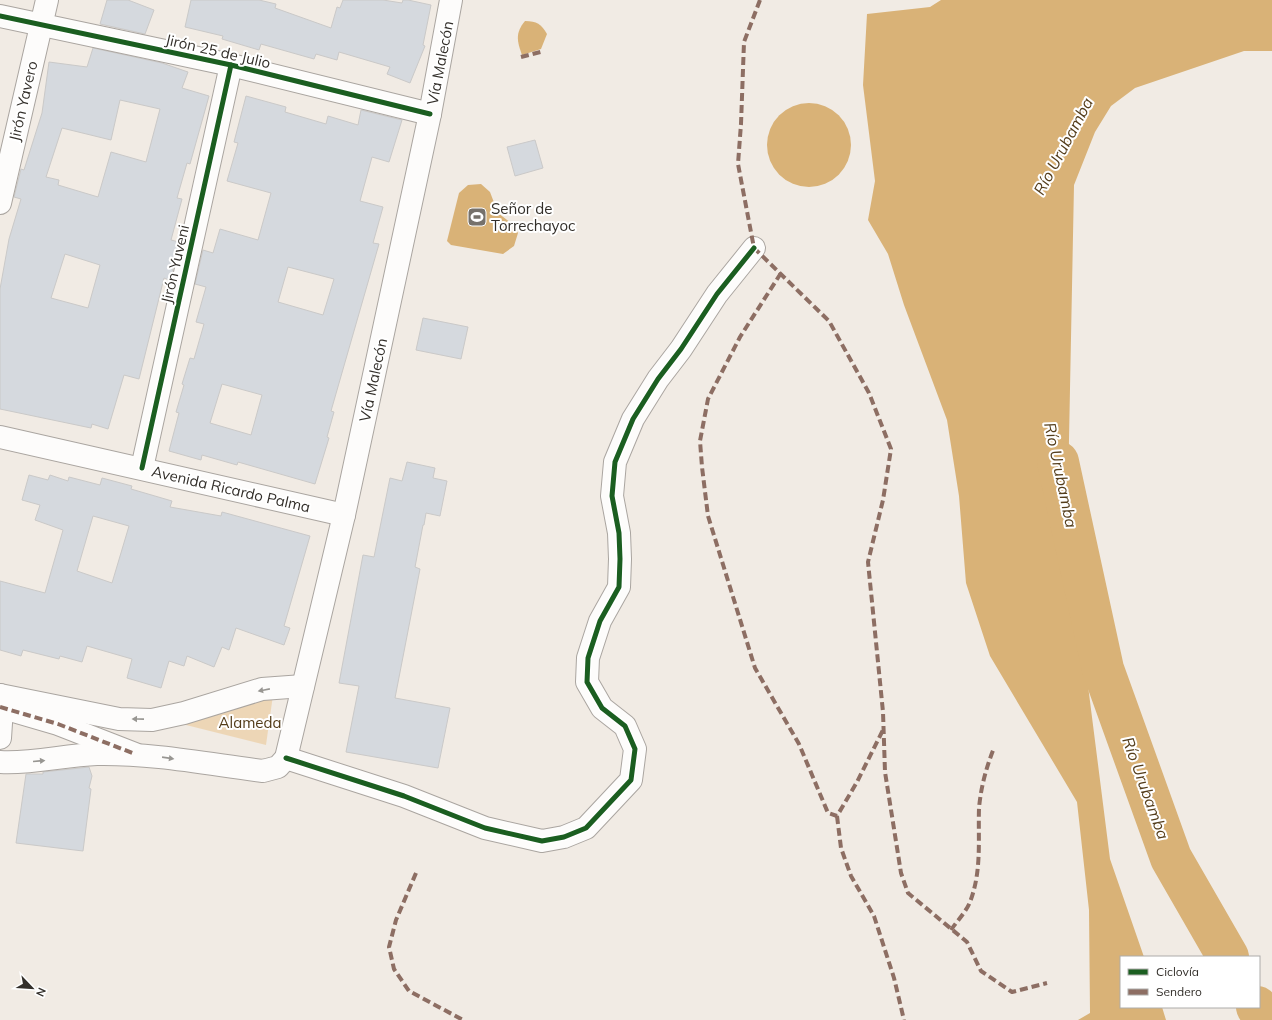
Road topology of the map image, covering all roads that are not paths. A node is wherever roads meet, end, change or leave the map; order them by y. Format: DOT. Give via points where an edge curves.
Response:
graph roads {
  1 [pos="47,0"];
  2 [pos="452,0"];
  3 [pos="0,16"];
  4 [pos="41,25"];
  5 [pos="231,65"];
  6 [pos="430,114"];
  7 [pos="0,203"];
  8 [pos="754,248"];
  9 [pos="0,437"];
  10 [pos="142,468"];
  11 [pos="344,515"];
  12 [pos="303,686"];
  13 [pos="0,695"];
  14 [pos="0,707"];
  15 [pos="0,738"];
  16 [pos="135,754"];
  17 [pos="286,758"];
  18 [pos="0,762"];
  1 -- 4 [label="street, Jirón Yavero"];
  2 -- 6 [label="street, Vía Malecón"];
  3 -- 4 [label="street, Jirón 25 de Julio"];
  4 -- 5 [label="street, Jirón 25 de Julio"];
  4 -- 7 [label="street, Jirón Yavero"];
  5 -- 6 [label="street, Jirón 25 de Julio"];
  5 -- 10 [label="street, Jirón Yuveni"];
  6 -- 11 [label="street, Vía Malecón"];
  8 -- 17 [label="street" via="717,294 682,350 658,378 633,419 615,462 612,496 619,532 619,587 600,621 590,650 587,682 602,708 625,726 635,749 631,780 586,828 564,837 542,841 485,828 404,796"];
  9 -- 10 [label="street, Avenida Ricardo Palma"];
  10 -- 11 [label="street, Avenida Ricardo Palma"];
  11 -- 12 [label="street, Vía Malecón"];
  12 -- 13 [label="street, one-way" via="262,689 184,714 152,720 119,719"];
  12 -- 17 [label="street, Vía Malecón"];
  13 -- 15 [label="street"];
  14 -- 16 [label="street" via="58,724"];
  16 -- 17 [label="street, one-way" via="263,771 278,767"];
  18 -- 16 [label="street, one-way" via="42,761 95,754"];
}
